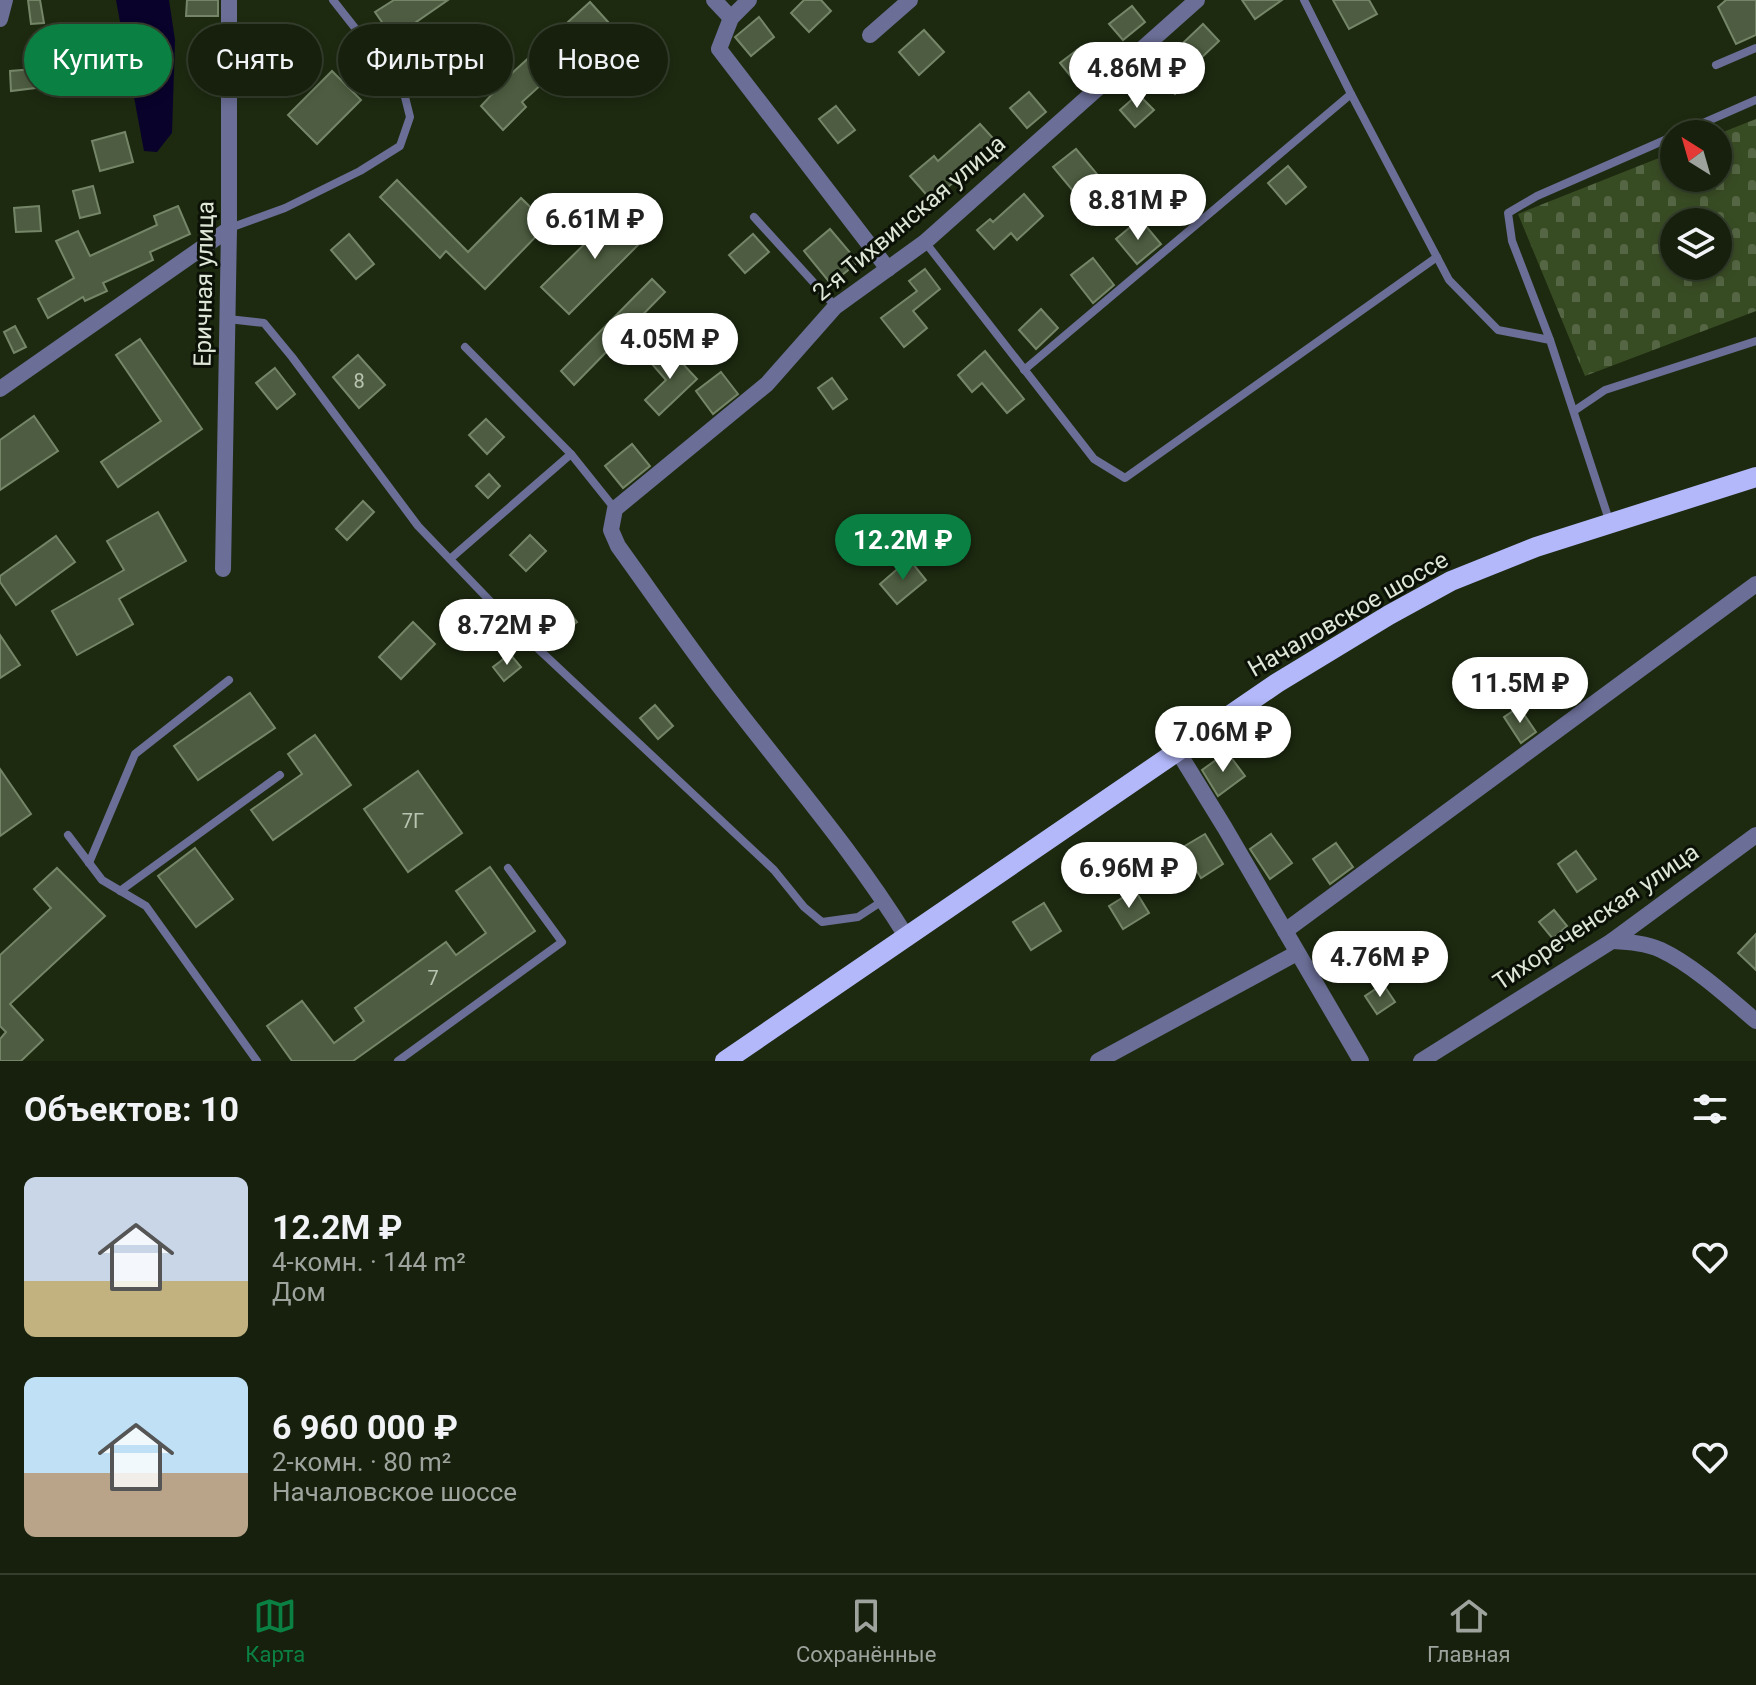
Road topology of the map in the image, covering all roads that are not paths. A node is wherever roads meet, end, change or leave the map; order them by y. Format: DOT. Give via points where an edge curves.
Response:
graph roads {
  1 [pos="5,0"];
  2 [pos="229,0"];
  3 [pos="333,0"];
  4 [pos="714,0"];
  5 [pos="749,0"];
  6 [pos="910,0"];
  7 [pos="1197,0"];
  8 [pos="1304,0"];
  9 [pos="731,18"];
  10 [pos="0,19"];
  11 [pos="870,35"];
  12 [pos="1756,48"];
  13 [pos="1716,65"];
  14 [pos="1351,94"];
  15 [pos="1756,100"];
  16 [pos="1710,120"];
  17 [pos="1660,142"];
  18 [pos="754,217"];
  19 [pos="229,229"];
  20 [pos="925,242"];
  21 [pos="1437,257"];
  22 [pos="888,269"];
  23 [pos="835,307"];
  24 [pos="228,319"];
  25 [pos="1550,340"];
  26 [pos="1756,341"];
  27 [pos="465,347"];
  28 [pos="1024,370"];
  29 [pos="0,389"];
  30 [pos="1574,411"];
  31 [pos="571,454"];
  32 [pos="1756,477"];
  33 [pos="615,509"];
  34 [pos="1610,523"];
  35 [pos="450,559"];
  36 [pos="223,569"];
  37 [pos="1756,584"];
  38 [pos="229,680"];
  39 [pos="1177,750"];
  40 [pos="280,775"];
  41 [pos="68,835"];
  42 [pos="1756,835"];
  43 [pos="89,863"];
  44 [pos="508,868"];
  45 [pos="120,891"];
  46 [pos="884,900"];
  47 [pos="1285,931"];
  48 [pos="906,936"];
  49 [pos="1612,941"];
  50 [pos="1297,953"];
  51 [pos="1756,1021"];
  52 [pos="257,1061"];
  53 [pos="398,1061"];
  54 [pos="725,1061"];
  55 [pos="1098,1061"];
  56 [pos="1361,1061"];
  57 [pos="1421,1061"];
  1 -- 10 [label="street"];
  2 -- 19 [label="street, Еричная улица"];
  3 -- 19 [label="lane" via="403,89 410,117 400,146 285,208"];
  4 -- 9 [label="street"];
  5 -- 9 [label="street"];
  6 -- 11 [label="street"];
  7 -- 20 [label="street, 2-я Тихвинская улица"];
  8 -- 14 [label="lane"];
  9 -- 22 [label="street" via="719,49"];
  12 -- 13 [label="lane"];
  14 -- 21 [label="lane"];
  14 -- 28 [label="lane"];
  15 -- 16 [label="lane"];
  17 -- 25 [label="lane" via="1508,213 1512,241"];
  18 -- 23 [label="lane"];
  19 -- 24 [label="street, Еричная улица"];
  19 -- 29 [label="street"];
  20 -- 22 [label="street, 2-я Тихвинская улица"];
  20 -- 28 [label="lane"];
  21 -- 25 [label="lane" via="1449,280 1498,330"];
  21 -- 28 [label="lane" via="1125,478 1094,459"];
  22 -- 23 [label="street, 2-я Тихвинская улица"];
  23 -- 33 [label="street, 2-я Тихвинская улица" via="767,384"];
  24 -- 35 [label="lane" via="264,323 418,526"];
  24 -- 36 [label="street, Еричная улица"];
  25 -- 30 [label="lane"];
  26 -- 30 [label="lane" via="1605,390"];
  27 -- 31 [label="lane"];
  30 -- 34 [label="lane"];
  31 -- 33 [label="lane"];
  31 -- 35 [label="lane"];
  32 -- 34 [label="main road, Началовское шоссе"];
  33 -- 46 [label="street" via="611,530 618,546"];
  34 -- 39 [label="main road, Началовское шоссе" via="1451,581 1277,683"];
  35 -- 46 [label="lane" via="822,922 858,917"];
  37 -- 47 [label="street"];
  38 -- 43 [label="lane" via="135,754"];
  39 -- 47 [label="street"];
  39 -- 48 [label="main road, Началовское шоссе"];
  40 -- 45 [label="lane"];
  41 -- 43 [label="lane"];
  42 -- 49 [label="street, Тихореченская улица"];
  43 -- 45 [label="lane"];
  44 -- 53 [label="lane" via="562,942"];
  45 -- 52 [label="lane" via="146,906"];
  46 -- 48 [label="street"];
  47 -- 50 [label="street"];
  48 -- 54 [label="main road, Началовское шоссе"];
  49 -- 51 [label="street" via="1661,950"];
  49 -- 57 [label="street, Тихореченская улица"];
  50 -- 55 [label="street"];
  50 -- 56 [label="street"];
}
